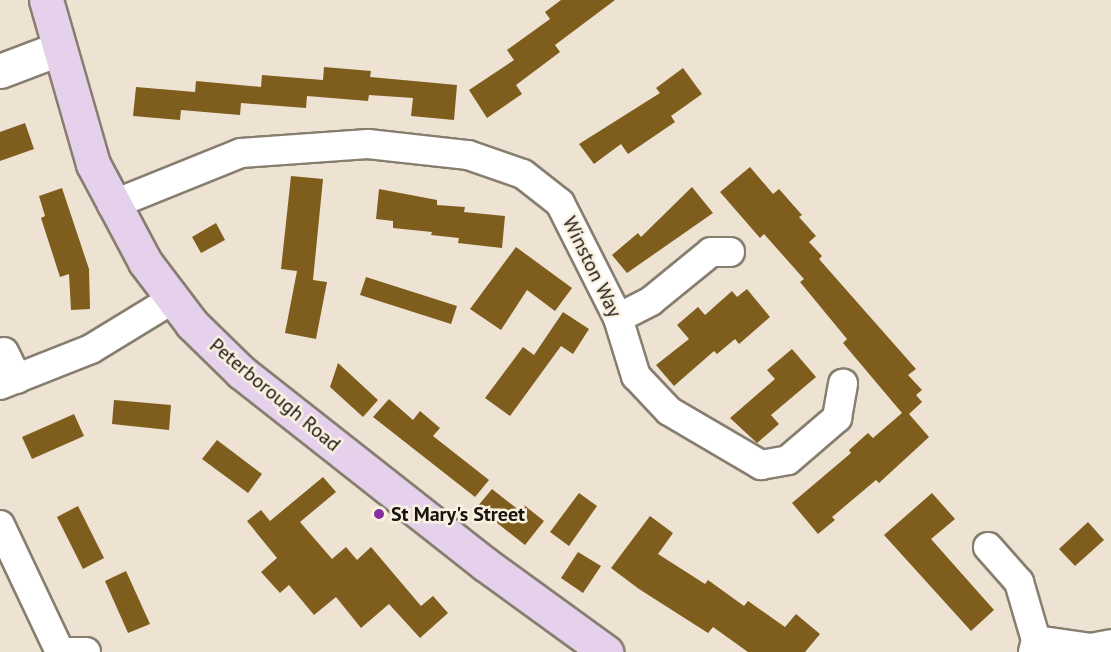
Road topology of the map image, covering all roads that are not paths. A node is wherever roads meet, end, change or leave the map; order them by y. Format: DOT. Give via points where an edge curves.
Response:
graph roads {
  1 [pos="46,0"];
  2 [pos="58,49"];
  3 [pos="0,70"];
  4 [pos="112,205"];
  5 [pos="729,252"];
  6 [pos="173,299"];
  7 [pos="618,318"];
  8 [pos="4,352"];
  9 [pos="9,382"];
  10 [pos="843,384"];
  11 [pos="0,525"];
  12 [pos="988,547"];
  13 [pos="1111,644"];
  14 [pos="1034,646"];
  15 [pos="62,652"];
  16 [pos="86,652"];
  17 [pos="606,652"];
  1 -- 2 [label="main road, Peterborough Road"];
  2 -- 3 [label="street"];
  2 -- 4 [label="main road, Peterborough Road" via="93,164"];
  4 -- 6 [label="main road, Peterborough Road"];
  4 -- 7 [label="street, Winston Way" via="241,153 368,144 468,155 527,167 560,203"];
  5 -- 7 [label="street" via="711,252 651,301"];
  6 -- 9 [label="street" via="91,349"];
  6 -- 17 [label="main road, Peterborough Road" via="241,372 502,577"];
  7 -- 10 [label="street, Winston Way" via="636,376 669,411 761,465 788,460 837,418"];
  8 -- 9 [label="street"];
  11 -- 15 [label="street"];
  12 -- 14 [label="street" via="1019,582"];
  13 -- 14 [label="street" via="1091,648"];
  15 -- 16 [label="street"];
}
